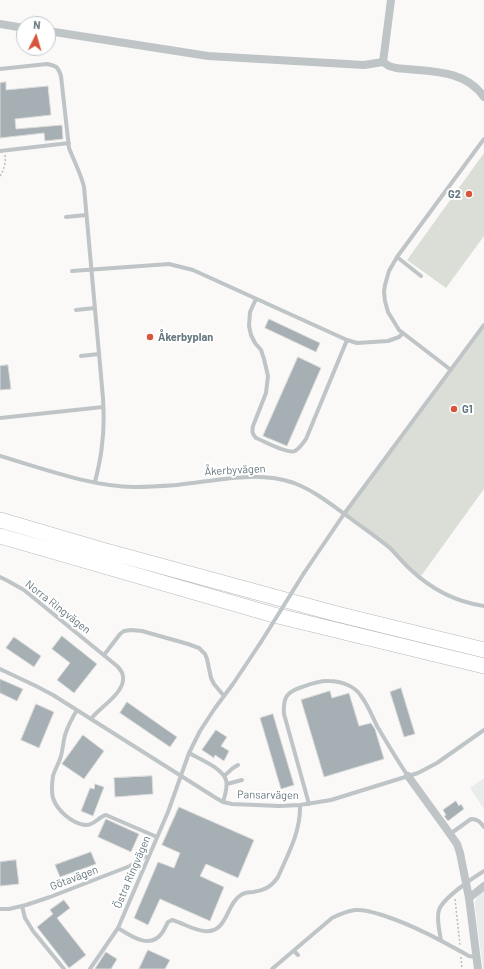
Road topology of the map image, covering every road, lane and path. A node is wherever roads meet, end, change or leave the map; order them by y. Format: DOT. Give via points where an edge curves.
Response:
graph roads {
  1 [pos="391,0"];
  2 [pos="0,24"];
  3 [pos="16,27"];
  4 [pos="56,32"];
  5 [pos="383,62"];
  6 [pos="0,69"];
  7 [pos="484,96"];
  8 [pos="484,138"];
  9 [pos="69,144"];
  10 [pos="2,151"];
  11 [pos="0,176"];
  12 [pos="86,215"];
  13 [pos="66,217"];
  14 [pos="397,257"];
  15 [pos="92,270"];
  16 [pos="72,271"];
  17 [pos="421,276"];
  18 [pos="256,299"];
  19 [pos="95,308"];
  20 [pos="76,310"];
  21 [pos="484,325"];
  22 [pos="403,332"];
  23 [pos="347,340"];
  24 [pos="99,354"];
  25 [pos="81,356"];
  26 [pos="451,370"];
  27 [pos="103,407"];
  28 [pos="0,418"];
  29 [pos="0,456"];
  30 [pos="95,482"];
  31 [pos="344,514"];
  32 [pos="0,520"];
  33 [pos="0,536"];
  34 [pos="0,578"];
  35 [pos="483,605"];
  36 [pos="484,650"];
  37 [pos="104,655"];
  38 [pos="484,666"];
  39 [pos="0,669"];
  40 [pos="224,696"];
  41 [pos="77,710"];
  42 [pos="91,719"];
  43 [pos="484,730"];
  44 [pos="189,753"];
  45 [pos="238,765"];
  46 [pos="181,776"];
  47 [pos="224,776"];
  48 [pos="408,776"];
  49 [pos="242,780"];
  50 [pos="227,784"];
  51 [pos="223,802"];
  52 [pos="309,804"];
  53 [pos="300,805"];
  54 [pos="484,827"];
  55 [pos="450,834"];
  56 [pos="157,837"];
  57 [pos="151,852"];
  58 [pos="484,871"];
  59 [pos="466,882"];
  60 [pos="484,886"];
  61 [pos="454,893"];
  62 [pos="469,898"];
  63 [pos="22,906"];
  64 [pos="0,910"];
  65 [pos="118,928"];
  66 [pos="315,933"];
  67 [pos="318,937"];
  68 [pos="441,941"];
  69 [pos="294,951"];
  70 [pos="460,951"];
  71 [pos="298,955"];
  72 [pos="477,957"];
  73 [pos="64,969"];
  74 [pos="90,969"];
  75 [pos="272,969"];
  76 [pos="462,969"];
  77 [pos="478,969"];
  1 -- 5 [label="street"];
  2 -- 3 [label="street"];
  4 -- 5 [label="street" via="208,56 364,64"];
  5 -- 7 [label="street" via="396,68 446,73 458,77 469,82"];
  6 -- 9 [label="lane" via="47,64 58,68"];
  8 -- 14 [label="lane"];
  9 -- 10 [label="lane"];
  9 -- 12 [label="lane" via="84,187"];
  10 -- 11 [label="path" via="5,158"];
  12 -- 13 [label="lane"];
  12 -- 15 [label="lane"];
  14 -- 17 [label="lane"];
  14 -- 22 [label="lane" via="389,271 384,292 388,312"];
  15 -- 16 [label="lane"];
  15 -- 18 [label="lane" via="169,264 193,270"];
  15 -- 19 [label="lane"];
  18 -- 23 [label="lane"];
  18 -- 23 [label="lane" via="250,312 249,326 251,335 261,350 268,376 266,393 252,426 256,438 286,451 292,452 300,447 306,439"];
  19 -- 20 [label="lane"];
  19 -- 24 [label="lane"];
  21 -- 26 [label="lane, Östra Ringvägen"];
  22 -- 23 [label="lane" via="399,337 388,341 357,343"];
  22 -- 26 [label="lane"];
  24 -- 25 [label="lane"];
  24 -- 27 [label="lane"];
  26 -- 31 [label="lane, Östra Ringvägen"];
  27 -- 28 [label="lane"];
  27 -- 30 [label="lane" via="103,444"];
  29 -- 30 [label="lane, Åkerbyvägen"];
  30 -- 31 [label="lane, Åkerbyvägen" via="134,487 252,476 272,477 314,492"];
  31 -- 35 [label="lane, Åkerbyvägen" via="392,550 423,580 462,601"];
  31 -- 40 [label="lane, Östra Ringvägen, bridge"];
  32 -- 36 [label="highway" via="314,608"];
  33 -- 38 [label="highway" via="274,615"];
  34 -- 37 [label="lane, Norra Ringvägen" via="24,590"];
  37 -- 40 [label="lane" via="120,634 131,630 188,644 199,648 205,654 210,678"];
  37 -- 42 [label="lane, Norra Ringvägen" via="117,666 123,678 115,695"];
  39 -- 41 [label="lane, Pansarvägen"];
  40 -- 44 [label="lane, Östra Ringvägen" via="200,731"];
  41 -- 42 [label="lane, Pansarvägen"];
  41 -- 56 [label="lane" via="65,735 61,758 53,776 53,797 58,807 76,823 91,824 106,816"];
  42 -- 46 [label="lane, Pansarvägen"];
  43 -- 48 [label="lane, Pansarvägen" via="438,763"];
  44 -- 46 [label="lane, Östra Ringvägen"];
  44 -- 47 [label="lane" via="219,770"];
  45 -- 47 [label="lane"];
  46 -- 51 [label="lane, Pansarvägen"];
  46 -- 56 [label="lane, Östra Ringvägen"];
  47 -- 50 [label="lane"];
  48 -- 52 [label="lane, Pansarvägen" via="331,800"];
  48 -- 52 [label="lane" via="361,695 347,685 328,681 317,682 290,692 283,707"];
  48 -- 55 [label="street"];
  49 -- 50 [label="lane"];
  50 -- 51 [label="lane"];
  51 -- 53 [label="lane, Pansarvägen"];
  52 -- 53 [label="lane, Pansarvägen"];
  53 -- 65 [label="lane" via="297,832 278,877 273,884 263,890 240,895 215,930 202,931 172,920 156,939 150,942 142,941"];
  54 -- 55 [label="lane" via="480,821 471,819"];
  55 -- 59 [label="street" via="457,844"];
  56 -- 57 [label="lane, Östra Ringvägen"];
  57 -- 63 [label="lane, Götavägen" via="130,866"];
  57 -- 65 [label="lane, Östra Ringvägen"];
  58 -- 59 [label="lane"];
  59 -- 61 [label="lane"];
  59 -- 62 [label="street"];
  60 -- 62 [label="street"];
  61 -- 68 [label="lane" via="442,903 439,911"];
  61 -- 70 [label="path"];
  62 -- 72 [label="street"];
  63 -- 64 [label="lane, Götavägen"];
  63 -- 73 [label="lane" via="32,931"];
  65 -- 74 [label="lane, Östra Ringvägen"];
  66 -- 67 [label="lane"];
  66 -- 68 [label="lane" via="330,923 332,918 356,910 369,911 399,921"];
  66 -- 69 [label="lane"];
  68 -- 70 [label="lane"];
  69 -- 71 [label="lane"];
  69 -- 75 [label="lane"];
  70 -- 72 [label="lane"];
  70 -- 76 [label="path"];
  72 -- 77 [label="street"];
}
